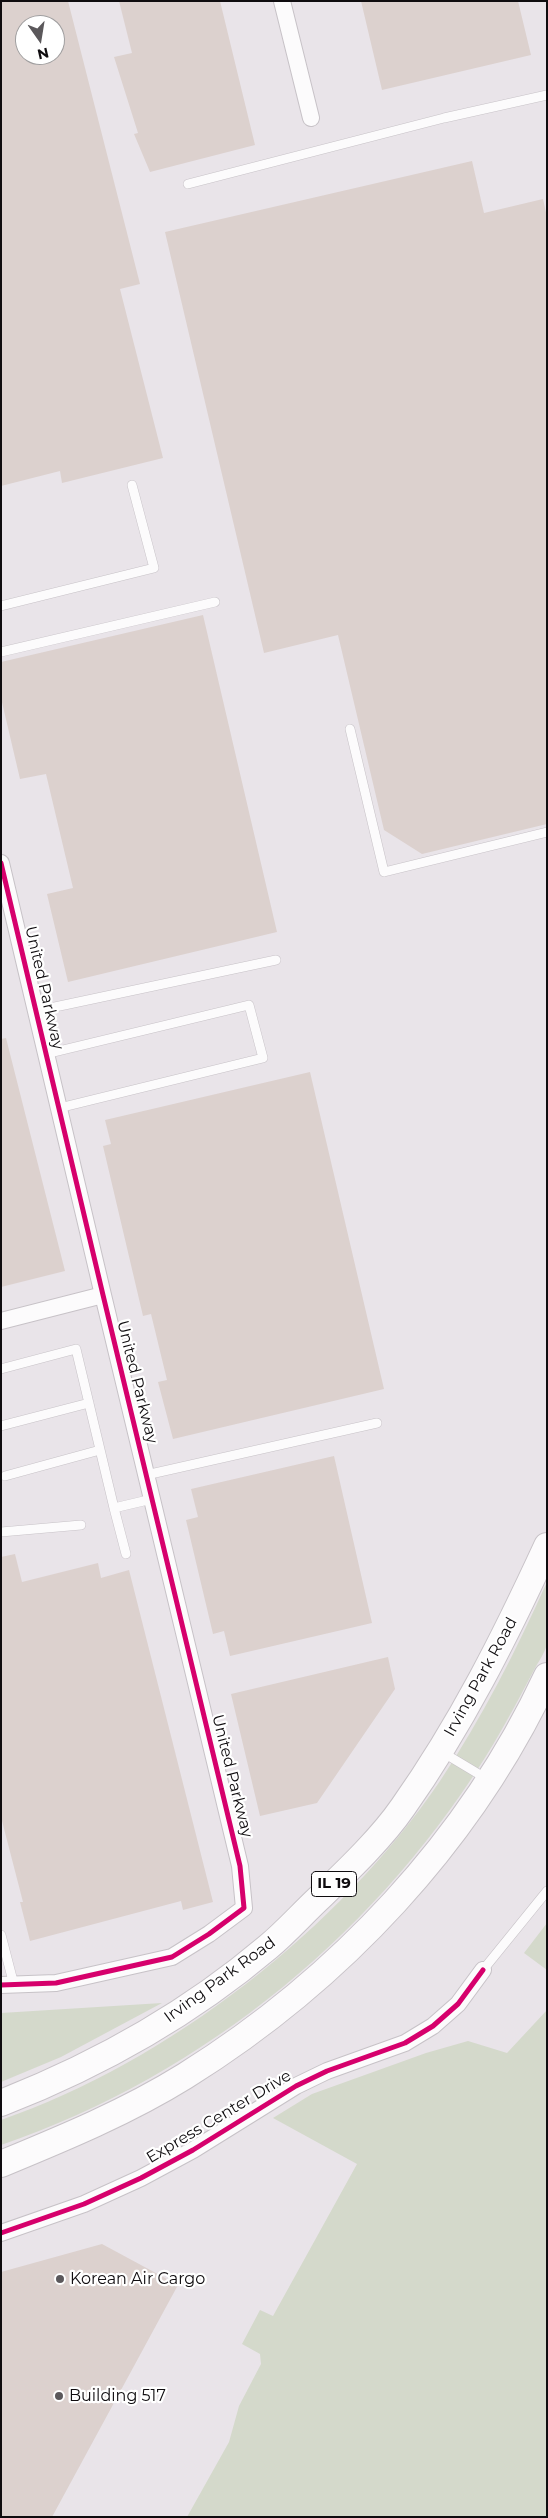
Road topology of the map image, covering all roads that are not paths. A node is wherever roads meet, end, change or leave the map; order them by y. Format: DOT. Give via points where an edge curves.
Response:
graph roads {
  1 [pos="282,1"];
  2 [pos="547,95"];
  3 [pos="311,118"];
  4 [pos="188,184"];
  5 [pos="132,485"];
  6 [pos="215,602"];
  7 [pos="1,606"];
  8 [pos="1,652"];
  9 [pos="350,729"];
  10 [pos="547,832"];
  11 [pos="1,862"];
  12 [pos="276,960"];
  13 [pos="36,1011"];
  14 [pos="46,1054"];
  15 [pos="59,1108"];
  16 [pos="103,1295"];
  17 [pos="1,1321"];
  18 [pos="1,1369"];
  19 [pos="89,1403"];
  20 [pos="376,1423"];
  21 [pos="1,1426"];
  22 [pos="100,1450"];
  23 [pos="146,1475"];
  24 [pos="5,1476"];
  25 [pos="152,1499"];
  26 [pos="114,1508"];
  27 [pos="81,1525"];
  28 [pos="1,1532"];
  29 [pos="547,1546"];
  30 [pos="126,1554"];
  31 [pos="547,1676"];
  32 [pos="440,1751"];
  33 [pos="489,1780"];
  34 [pos="547,1891"];
  35 [pos="1,1935"];
  36 [pos="483,1970"];
  37 [pos="8,1985"];
  38 [pos="1,2103"];
  39 [pos="1,2164"];
  40 [pos="1,2234"];
  1 -- 3 [label="street"];
  2 -- 4 [label="lane"];
  5 -- 7 [label="lane" via="154,568"];
  6 -- 8 [label="lane"];
  9 -- 10 [label="lane" via="384,872"];
  11 -- 13 [label="street, United Parkway"];
  12 -- 13 [label="lane"];
  13 -- 14 [label="street, United Parkway"];
  14 -- 15 [label="street, United Parkway"];
  14 -- 15 [label="lane" via="250,1005 263,1058"];
  15 -- 16 [label="street, United Parkway"];
  16 -- 17 [label="street"];
  16 -- 23 [label="street, United Parkway"];
  18 -- 19 [label="lane" via="76,1349"];
  19 -- 21 [label="lane"];
  19 -- 22 [label="lane"];
  20 -- 23 [label="lane"];
  22 -- 24 [label="lane"];
  22 -- 26 [label="lane"];
  23 -- 25 [label="street, United Parkway"];
  25 -- 26 [label="lane"];
  25 -- 37 [label="street, United Parkway" via="240,1866 244,1908 172,1957 56,1983"];
  26 -- 30 [label="lane"];
  27 -- 28 [label="lane"];
  29 -- 32 [label="main road, Irving Park Road / IL 19" via="479,1687"];
  31 -- 33 [label="main road"];
  32 -- 33 [label="lane"];
  32 -- 38 [label="main road, Irving Park Road / IL 19" via="402,1809 343,1874 269,1946 184,2009 113,2053 55,2082"];
  33 -- 39 [label="main road" via="433,1857 367,1932 263,2021 185,2076 122,2111"];
  34 -- 36 [label="lane"];
  35 -- 37 [label="lane"];
  36 -- 40 [label="street, Express Center Drive" via="458,2004 433,2026 405,2043 327,2071 296,2086 141,2178 84,2204"];
}
